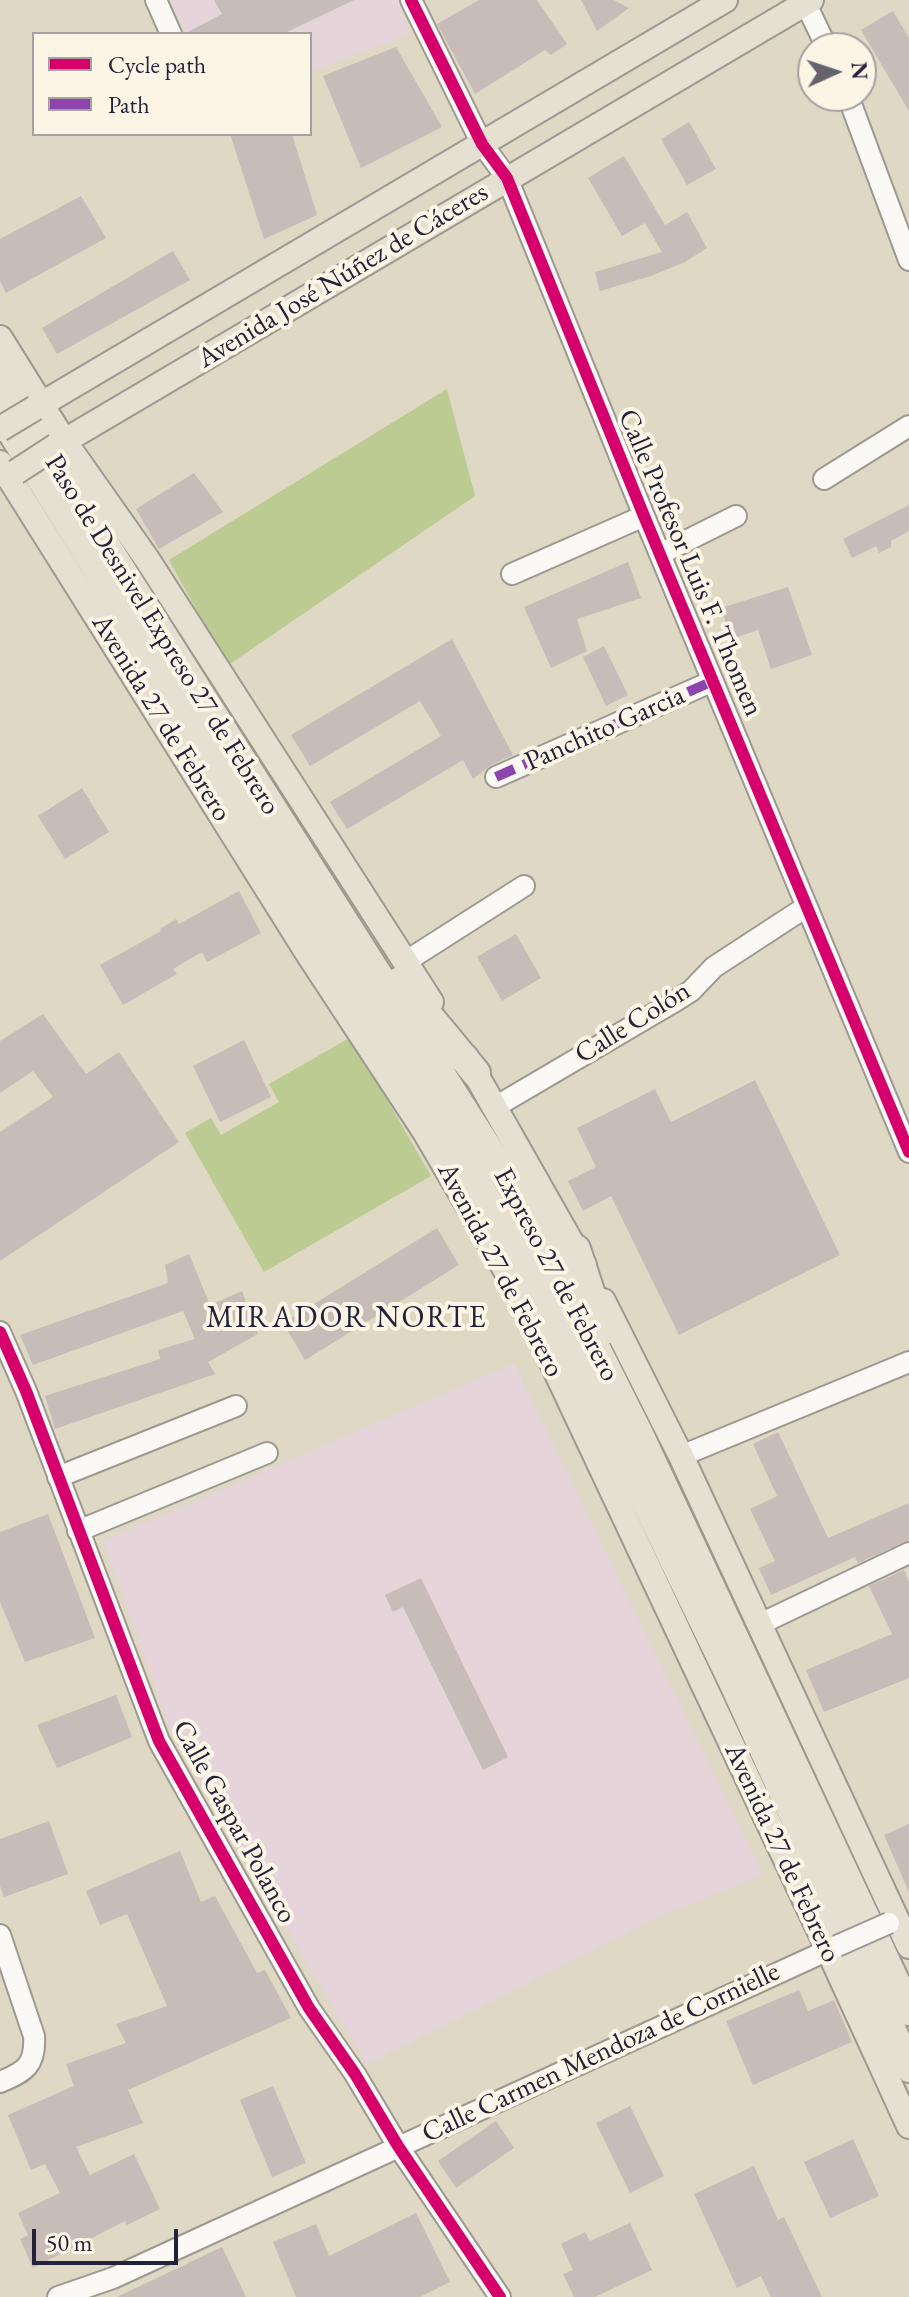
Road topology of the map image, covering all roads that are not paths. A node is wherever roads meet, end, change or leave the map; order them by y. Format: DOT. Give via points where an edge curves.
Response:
graph roads {
  1 [pos="156,0"];
  2 [pos="411,0"];
  3 [pos="725,0"];
  4 [pos="807,1"];
  5 [pos="170,32"];
  6 [pos="820,32"];
  7 [pos="855,112"];
  8 [pos="482,144"];
  9 [pos="507,178"];
  10 [pos="900,212"];
  11 [pos="909,260"];
  12 [pos="0,338"];
  13 [pos="0,374"];
  14 [pos="38,406"];
  15 [pos="0,413"];
  16 [pos="909,426"];
  17 [pos="0,429"];
  18 [pos="60,444"];
  19 [pos="6,473"];
  20 [pos="824,479"];
  21 [pos="644,516"];
  22 [pos="736,516"];
  23 [pos="660,554"];
  24 [pos="512,574"];
  25 [pos="713,681"];
  26 [pos="496,777"];
  27 [pos="524,886"];
  28 [pos="319,903"];
  29 [pos="806,907"];
  30 [pos="405,962"];
  31 [pos="476,1073"];
  32 [pos="495,1107"];
  33 [pos="425,1132"];
  34 [pos="909,1152"];
  35 [pos="576,1249"];
  36 [pos="519,1293"];
  37 [pos="0,1332"];
  38 [pos="909,1362"];
  39 [pos="236,1406"];
  40 [pos="628,1440"];
  41 [pos="267,1453"];
  42 [pos="681,1456"];
  43 [pos="58,1477"];
  44 [pos="78,1531"];
  45 [pos="909,1553"];
  46 [pos="760,1624"];
  47 [pos="741,1678"];
  48 [pos="898,1919"];
  49 [pos="0,1935"];
  50 [pos="909,1946"];
  51 [pos="832,1947"];
  52 [pos="909,2011"];
  53 [pos="909,2068"];
  54 [pos="0,2082"];
  55 [pos="909,2126"];
  56 [pos="398,2146"];
  57 [pos="58,2297"];
  58 [pos="500,2297"];
  1 -- 5 [label="street"];
  2 -- 8 [label="street, Calle Profesor Luis F. Thomen"];
  3 -- 8 [label="main road, Avenida José Núñez de Cáceres"];
  4 -- 6 [label="street"];
  4 -- 9 [label="main road, Avenida José Núñez de Cáceres"];
  7 -- 10 [label="street"];
  8 -- 9 [label="street, Calle Profesor Luis F. Thomen"];
  8 -- 14 [label="main road, Avenida José Núñez de Cáceres"];
  9 -- 18 [label="main road, Avenida José Núñez de Cáceres"];
  9 -- 21 [label="street, Calle Profesor Luis F. Thomen"];
  10 -- 11 [label="street"];
  12 -- 14 [label="main road"];
  13 -- 28 [label="highway, Paso de Desnivel Expreso 27 de Febrero"];
  14 -- 17 [label="main road, Avenida José Núñez de Cáceres, bridge"];
  14 -- 18 [label="main road"];
  15 -- 28 [label="highway, Paso de Desnivel Expreso 27 de Febrero"];
  16 -- 20 [label="street"];
  18 -- 19 [label="main road, Avenida José Núñez de Cáceres, bridge"];
  18 -- 30 [label="main road" via="147,559"];
  19 -- 33 [label="main road, Avenida 27 de Febrero"];
  21 -- 23 [label="street, Calle Profesor Luis F. Thomen"];
  21 -- 24 [label="street"];
  22 -- 23 [label="street"];
  23 -- 25 [label="street, Calle Profesor Luis F. Thomen"];
  25 -- 26 [label="street, Panchito Garcia"];
  25 -- 29 [label="street, Calle Profesor Luis F. Thomen"];
  27 -- 30 [label="street"];
  28 -- 31 [label="highway"];
  28 -- 33 [label="highway"];
  28 -- 40 [label="highway, Expreso 27 de Febrero" via="429,1103"];
  29 -- 32 [label="street, Calle Colón" via="714,967 691,991"];
  29 -- 34 [label="street, Calle Profesor Luis F. Thomen"];
  30 -- 31 [label="main road"];
  31 -- 32 [label="main road"];
  32 -- 35 [label="main road"];
  33 -- 36 [label="main road, Avenida 27 de Febrero"];
  35 -- 40 [label="highway"];
  35 -- 42 [label="main road"];
  36 -- 40 [label="highway"];
  36 -- 51 [label="main road, Avenida 27 de Febrero"];
  37 -- 43 [label="street, Calle Gaspar Polanco"];
  38 -- 42 [label="street"];
  39 -- 43 [label="street"];
  40 -- 47 [label="highway, Expreso 27 de Febrero"];
  41 -- 44 [label="street"];
  42 -- 46 [label="main road"];
  43 -- 44 [label="street, Calle Gaspar Polanco"];
  44 -- 56 [label="street, Calle Gaspar Polanco" via="159,1741 303,1998"];
  45 -- 46 [label="street"];
  46 -- 48 [label="main road"];
  47 -- 52 [label="highway"];
  47 -- 53 [label="highway"];
  48 -- 50 [label="main road"];
  48 -- 51 [label="street, Calle Carmen Mendoza de Cornielle, bridge"];
  49 -- 54 [label="street" via="35,2051 28,2067"];
  51 -- 55 [label="main road, Avenida 27 de Febrero"];
  51 -- 56 [label="street, Calle Carmen Mendoza de Cornielle"];
  56 -- 57 [label="street, Calle Carmen Mendoza de Cornielle" via="113,2278"];
  56 -- 58 [label="street, Calle Gaspar Polanco"];
}
